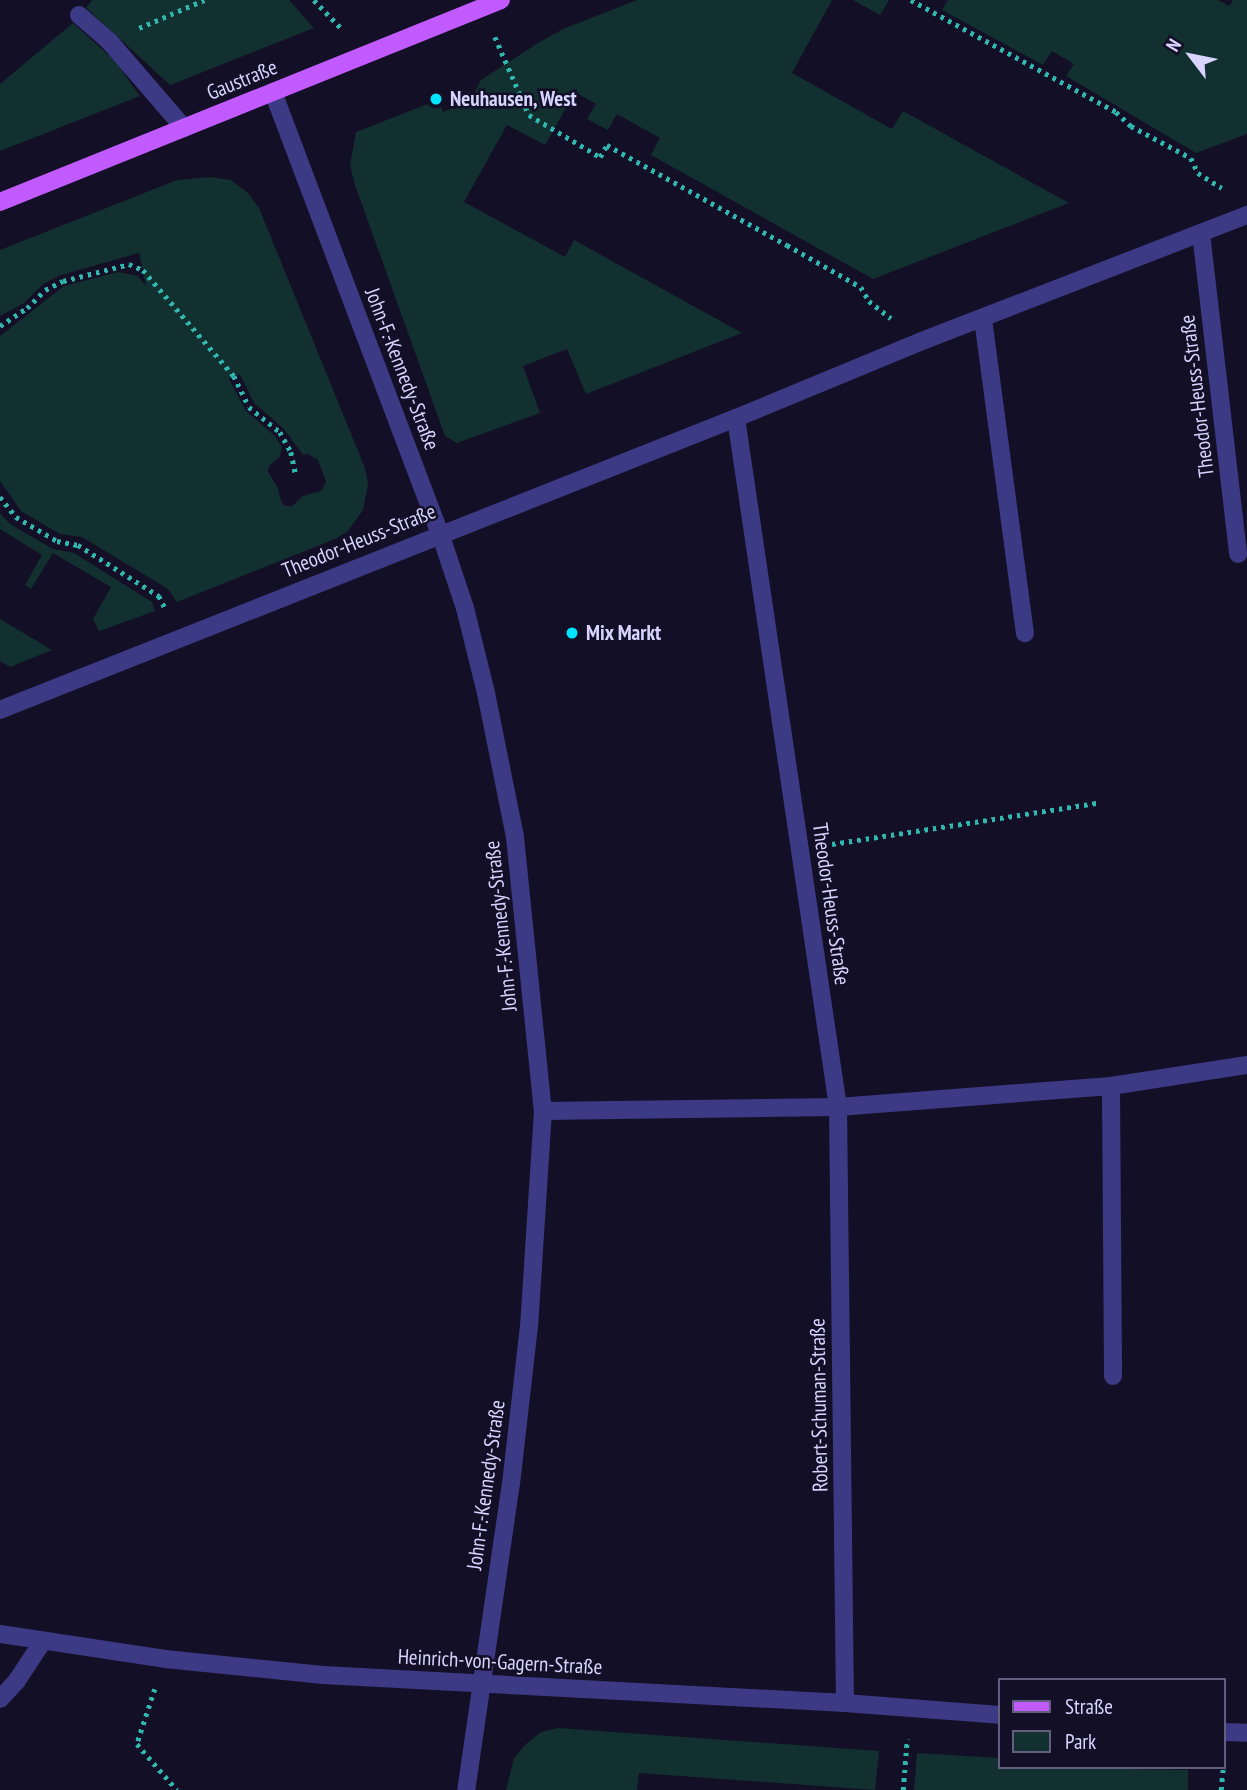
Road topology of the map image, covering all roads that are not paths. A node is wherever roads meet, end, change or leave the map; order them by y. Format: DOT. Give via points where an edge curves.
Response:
graph roads {
  1 [pos="501,0"];
  2 [pos="79,15"];
  3 [pos="273,92"];
  4 [pos="184,128"];
  5 [pos="0,202"];
  6 [pos="1247,215"];
  7 [pos="1201,233"];
  8 [pos="984,318"];
  9 [pos="736,418"];
  10 [pos="440,533"];
  11 [pos="1238,554"];
  12 [pos="1025,633"];
  13 [pos="0,710"];
  14 [pos="1247,1065"];
  15 [pos="1111,1086"];
  16 [pos="838,1107"];
  17 [pos="543,1111"];
  18 [pos="1113,1376"];
  19 [pos="0,1634"];
  20 [pos="43,1641"];
  21 [pos="480,1684"];
  22 [pos="0,1699"];
  23 [pos="845,1703"];
  24 [pos="998,1715"];
  25 [pos="1226,1732"];
  26 [pos="1247,1733"];
  27 [pos="466,1790"];
  1 -- 3 [label="main road, Gaustraße"];
  2 -- 4 [label="street" via="109,41"];
  3 -- 4 [label="main road, Gaustraße"];
  3 -- 10 [label="street, John-F.-Kennedy-Straße"];
  4 -- 5 [label="main road, Gaustraße"];
  6 -- 7 [label="street, Theodor-Heuss-Straße"];
  7 -- 8 [label="street, Theodor-Heuss-Straße"];
  7 -- 11 [label="street, Theodor-Heuss-Straße"];
  8 -- 9 [label="street, Theodor-Heuss-Straße"];
  8 -- 12 [label="street"];
  9 -- 10 [label="street, Theodor-Heuss-Straße"];
  9 -- 16 [label="street, Theodor-Heuss-Straße"];
  10 -- 13 [label="street, Theodor-Heuss-Straße"];
  10 -- 17 [label="street, John-F.-Kennedy-Straße" via="483,681 515,838"];
  14 -- 15 [label="street"];
  15 -- 16 [label="street"];
  15 -- 18 [label="street"];
  16 -- 17 [label="street"];
  16 -- 23 [label="street, Robert-Schuman-Straße"];
  17 -- 21 [label="street, John-F.-Kennedy-Straße" via="529,1326"];
  19 -- 20 [label="street, Heinrich-von-Gagern-Straße"];
  20 -- 21 [label="street, Heinrich-von-Gagern-Straße" via="323,1675"];
  20 -- 22 [label="street"];
  21 -- 23 [label="street, Heinrich-von-Gagern-Straße"];
  21 -- 27 [label="street, John-F.-Kennedy-Straße"];
  23 -- 24 [label="street, Heinrich-von-Gagern-Straße"];
  25 -- 26 [label="street"];
}
